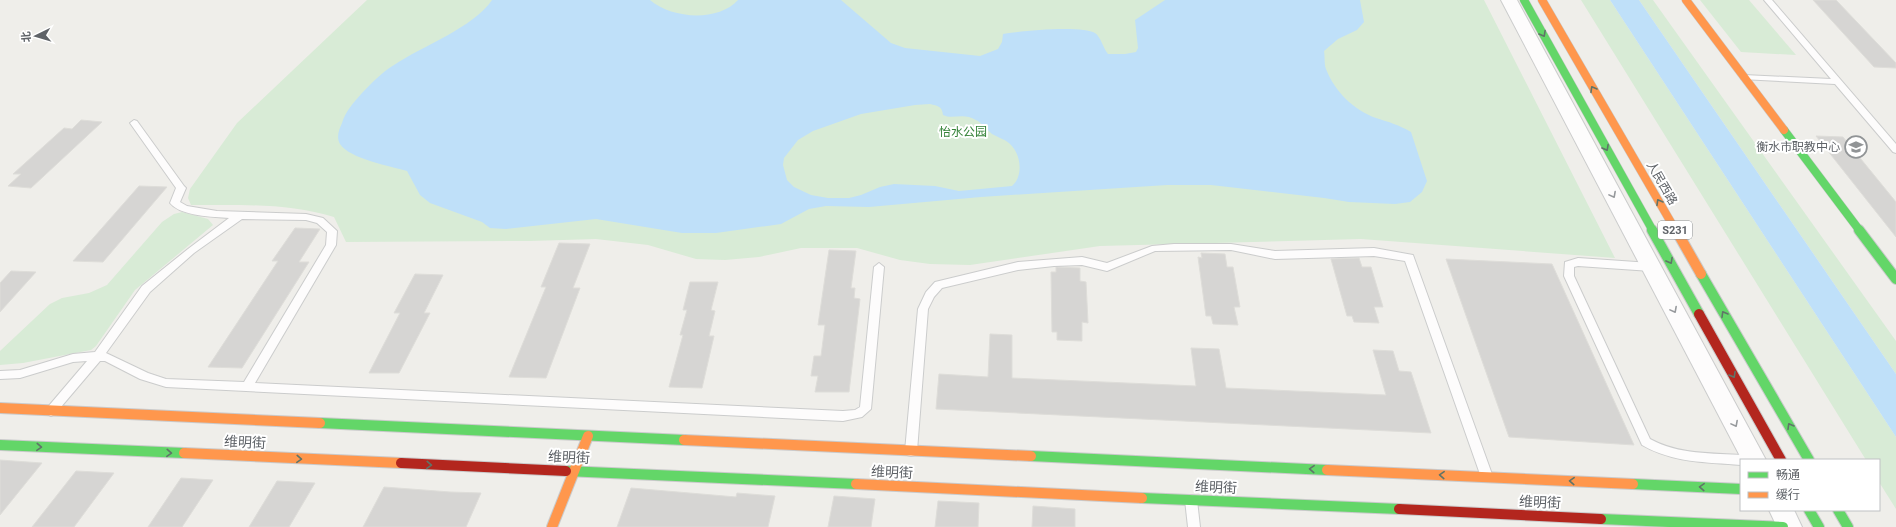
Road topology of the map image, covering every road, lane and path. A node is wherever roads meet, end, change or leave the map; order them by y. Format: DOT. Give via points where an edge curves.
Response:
graph roads {
  1 [pos="1509,0"];
  2 [pos="1524,0"];
  3 [pos="1542,0"];
  4 [pos="1686,0"];
  5 [pos="1768,0"];
  6 [pos="1744,77"];
  7 [pos="1838,82"];
  8 [pos="134,123"];
  9 [pos="1896,150"];
  10 [pos="240,215"];
  11 [pos="1651,266"];
  12 [pos="879,267"];
  13 [pos="1896,279"];
  14 [pos="97,356"];
  15 [pos="0,375"];
  16 [pos="247,387"];
  17 [pos="0,408"];
  18 [pos="51,411"];
  19 [pos="588,436"];
  20 [pos="0,445"];
  21 [pos="911,450"];
  22 [pos="1753,459"];
  23 [pos="1780,459"];
  24 [pos="1808,459"];
  25 [pos="1740,460"];
  26 [pos="574,472"];
  27 [pos="1487,477"];
  28 [pos="1740,489"];
  29 [pos="1191,500"];
  30 [pos="1782,511"];
  31 [pos="1810,511"];
  32 [pos="1839,511"];
  33 [pos="552,527"];
  34 [pos="1194,527"];
  35 [pos="1783,527"];
  36 [pos="1790,527"];
  37 [pos="1819,527"];
  38 [pos="1848,527"];
  1 -- 11 [label="street, one-way"];
  2 -- 23 [label="street, S231, one-way"];
  24 -- 3 [label="street, 人民西路 / S231, one-way"];
  4 -- 6 [label="street"];
  5 -- 7 [label="lane"];
  6 -- 7 [label="lane"];
  6 -- 13 [label="street"];
  7 -- 9 [label="lane"];
  8 -- 10 [label="lane" via="181,188 175,203 179,207"];
  10 -- 14 [label="lane" via="146,289"];
  10 -- 16 [label="lane" via="306,217 320,220 332,231 331,245"];
  11 -- 22 [label="street, one-way"];
  11 -- 25 [label="lane" via="1578,262 1569,265 1569,276 1646,442 1670,454"];
  12 -- 16 [label="lane" via="864,409 858,414 842,416"];
  14 -- 15 [label="lane" via="73,358 20,374"];
  14 -- 16 [label="lane" via="107,357 144,376 166,383"];
  14 -- 18 [label="lane"];
  17 -- 18 [label="street, 维明街"];
  18 -- 19 [label="street, 维明街"];
  19 -- 21 [label="street, 维明街"];
  19 -- 26 [label="street"];
  20 -- 26 [label="street, 维明街, one-way"];
  27 -- 21 [label="street, 维明街, one-way"];
  21 -- 27 [label="lane" via="922,309 939,285 1018,266 1054,262 1082,261 1106,267 1124,262 1145,251 1174,247 1231,247 1276,254 1374,252 1409,258"];
  26 -- 29 [label="street, 维明街"];
  26 -- 33 [label="street"];
  28 -- 27 [label="street, 维明街, one-way"];
  29 -- 34 [label="lane"];
  29 -- 35 [label="street, 维明街"];
  30 -- 36 [label="street"];
  31 -- 37 [label="street"];
  32 -- 38 [label="street"];
}
